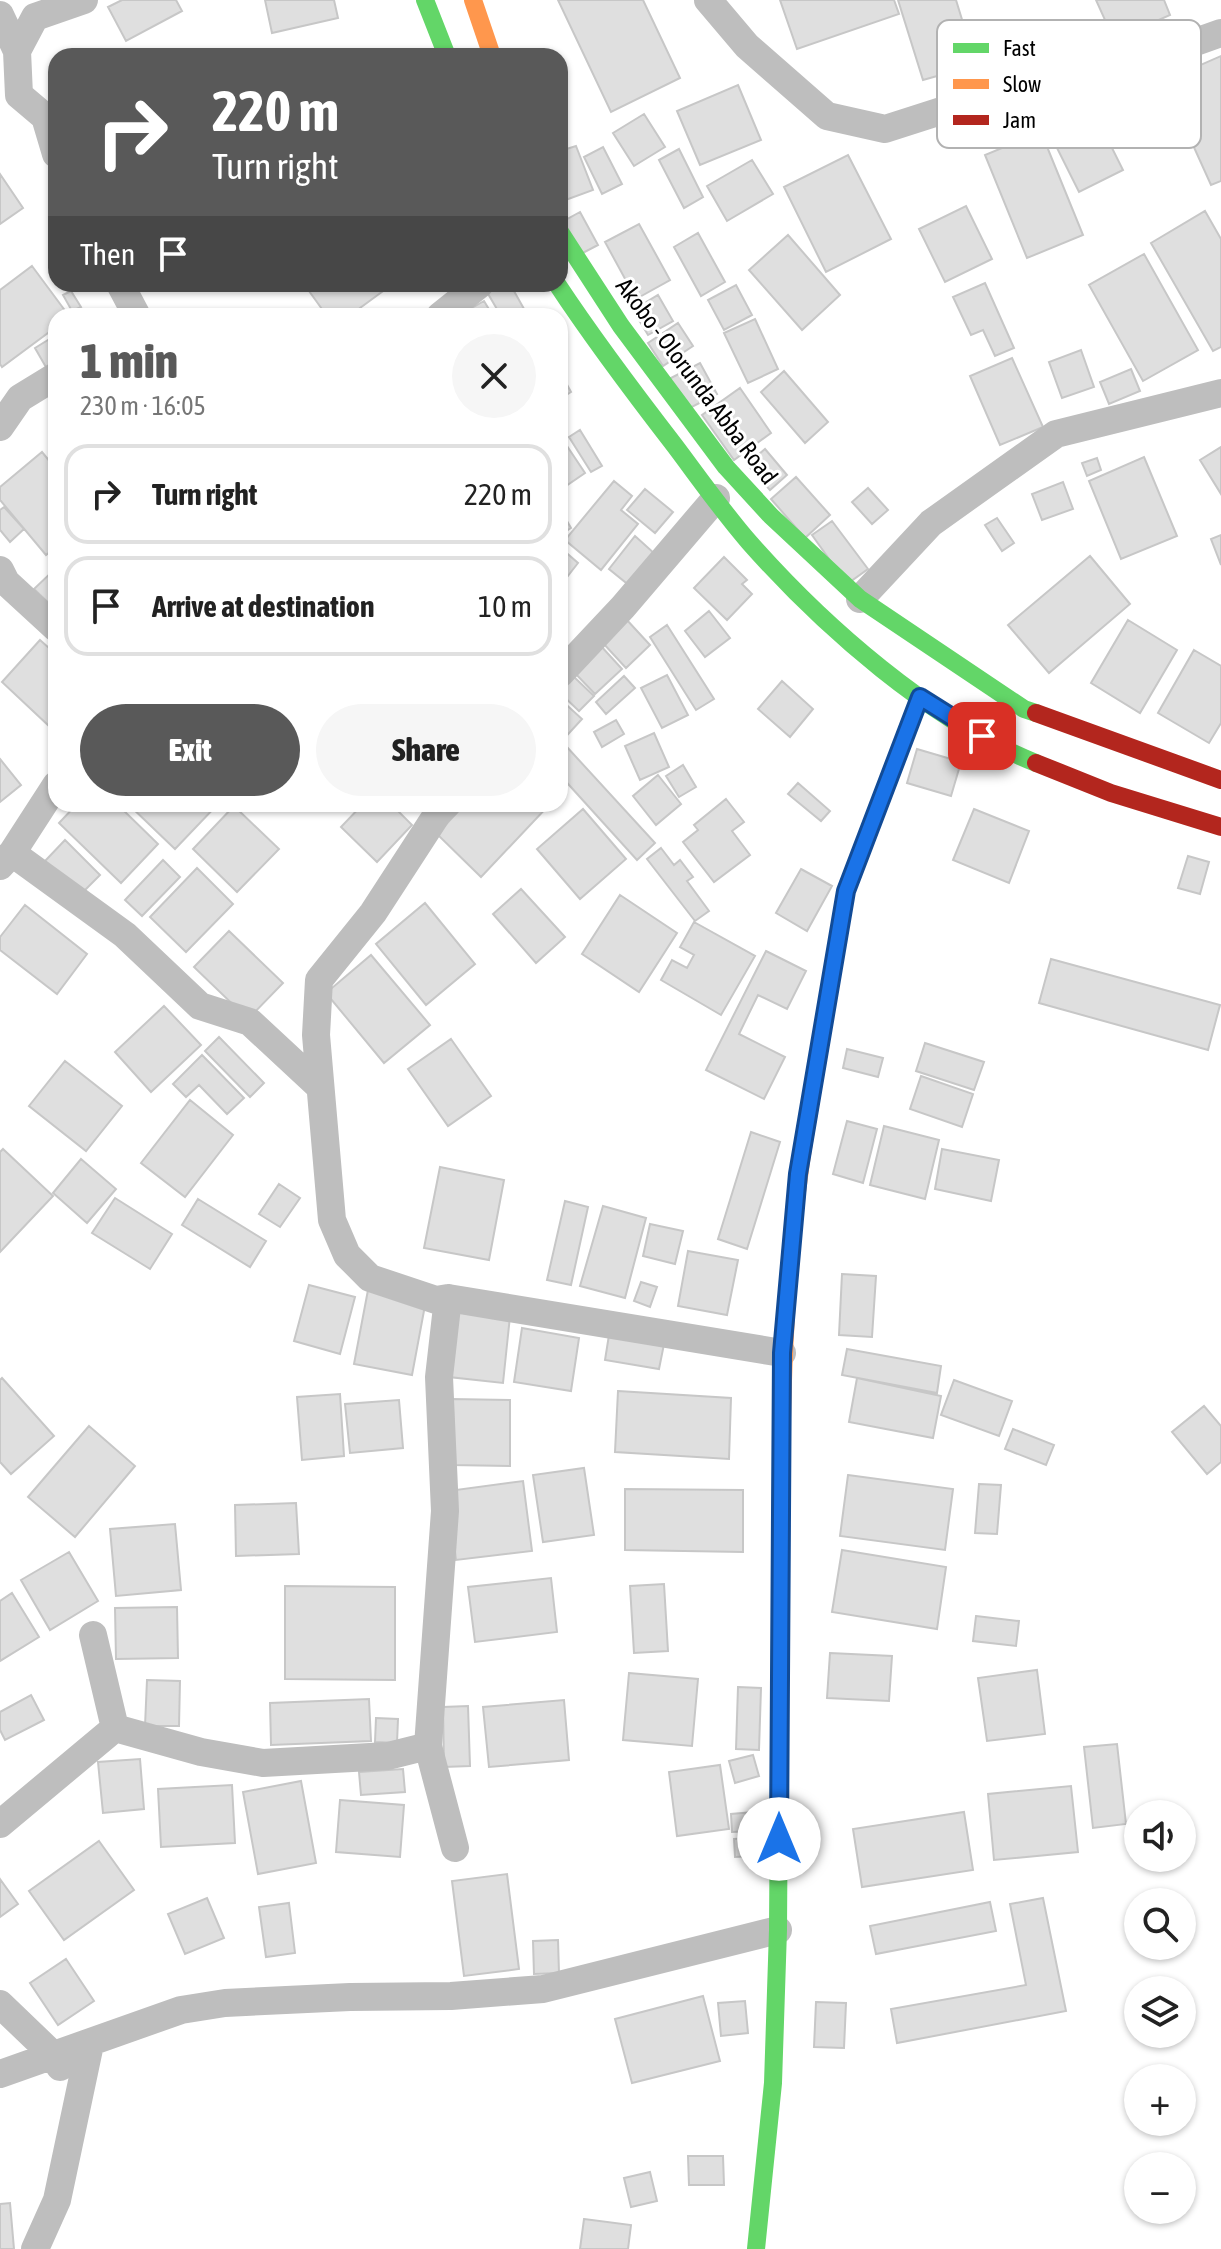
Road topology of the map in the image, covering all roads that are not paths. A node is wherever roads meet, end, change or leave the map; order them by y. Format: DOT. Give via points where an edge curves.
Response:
graph roads {
  1 [pos="84,0"];
  2 [pos="425,0"];
  3 [pos="473,0"];
  4 [pos="708,0"];
  5 [pos="0,15"];
  6 [pos="1221,33"];
  7 [pos="1201,40"];
  8 [pos="444,48"];
  9 [pos="489,48"];
  10 [pos="17,51"];
  11 [pos="937,112"];
  12 [pos="48,127"];
  13 [pos="568,244"];
  14 [pos="470,292"];
  15 [pos="562,292"];
  16 [pos="450,308"];
  17 [pos="48,381"];
  18 [pos="1221,393"];
  19 [pos="0,427"];
  20 [pos="716,498"];
  21 [pos="0,570"];
  22 [pos="860,599"];
  23 [pos="48,621"];
  24 [pos="568,665"];
  25 [pos="920,697"];
  26 [pos="1221,780"];
  27 [pos="48,797"];
  28 [pos="439,812"];
  29 [pos="1221,827"];
  30 [pos="6,860"];
  31 [pos="320,1087"];
  32 [pos="448,1298"];
  33 [pos="782,1353"];
  34 [pos="93,1635"];
  35 [pos="115,1728"];
  36 [pos="428,1746"];
  37 [pos="0,1824"];
  38 [pos="455,1848"];
  39 [pos="778,1930"];
  40 [pos="0,2004"];
  41 [pos="90,2044"];
  42 [pos="52,2054"];
  43 [pos="0,2074"];
  44 [pos="78,2094"];
  45 [pos="35,2249"];
  46 [pos="756,2249"];
  1 -- 10 [label="street" via="35,17"];
  2 -- 8 [label="main road"];
  3 -- 9 [label="main road"];
  4 -- 11 [label="street" via="747,46 827,116 885,129"];
  5 -- 10 [label="street"];
  6 -- 7 [label="street"];
  10 -- 12 [label="street" via="19,95 45,117"];
  13 -- 22 [label="main road, Akobo - Olorunda Abba Road" via="621,326 726,467"];
  14 -- 16 [label="street"];
  15 -- 20 [label="main road" via="596,344"];
  17 -- 19 [label="street" via="20,398"];
  18 -- 22 [label="street" via="1056,434 931,523"];
  20 -- 24 [label="street"];
  20 -- 25 [label="main road" via="748,541 824,621"];
  21 -- 23 [label="street"];
  22 -- 26 [label="main road, Akobo - Olorunda Abba Road" via="1024,709"];
  25 -- 29 [label="main road" via="1003,750 1111,793"];
  25 -- 33 [label="main road" via="846,891 798,1174"];
  27 -- 30 [label="street"];
  28 -- 31 [label="street" via="373,913 319,980"];
  30 -- 31 [label="street" via="125,935 200,1006 250,1022"];
  31 -- 32 [label="street" via="332,1220 347,1255 370,1278 436,1300"];
  32 -- 33 [label="street"];
  32 -- 36 [label="street" via="439,1377 445,1511"];
  33 -- 39 [label="main road"];
  34 -- 35 [label="street"];
  35 -- 36 [label="street" via="263,1763 388,1756"];
  35 -- 37 [label="street"];
  36 -- 38 [label="street"];
  39 -- 41 [label="street" via="543,1989 225,2003 181,2010"];
  39 -- 46 [label="main road" via="773,2083"];
  40 -- 42 [label="street"];
  41 -- 42 [label="street"];
  41 -- 44 [label="street"];
  42 -- 43 [label="street"];
  42 -- 44 [label="street"];
  44 -- 45 [label="street" via="57,2200"];
}
